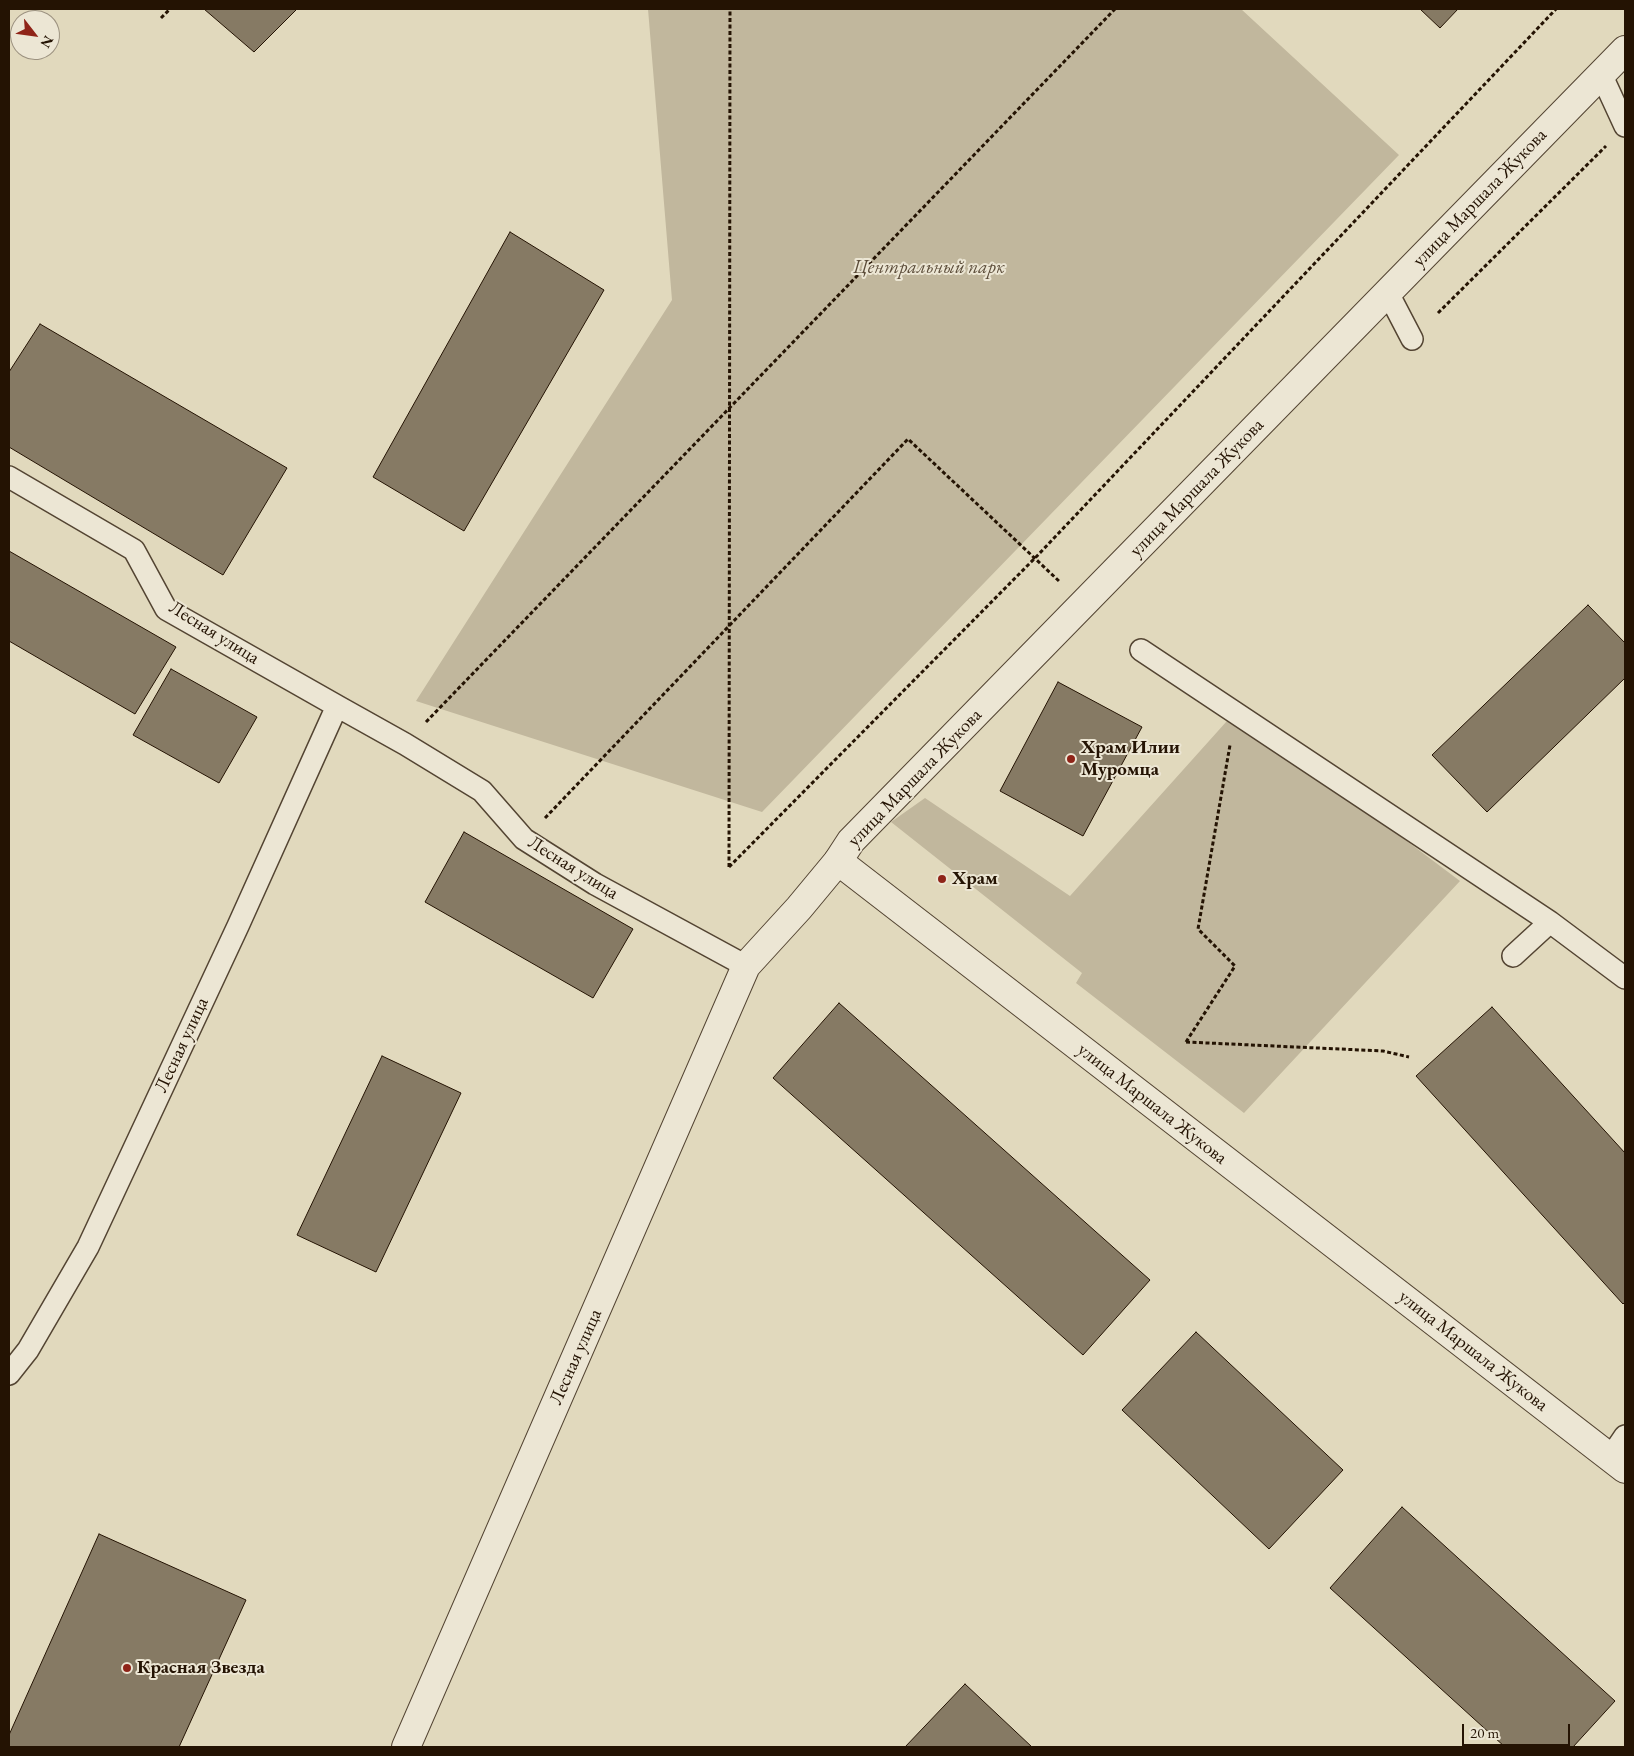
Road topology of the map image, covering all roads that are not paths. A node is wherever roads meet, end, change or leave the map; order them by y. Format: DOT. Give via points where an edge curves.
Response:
graph roads {
  1 [pos="1625,50"];
  2 [pos="1601,74"];
  3 [pos="1618,133"];
  4 [pos="1388,293"];
  5 [pos="1412,339"];
  6 [pos="9,478"];
  7 [pos="1141,650"];
  8 [pos="337,706"];
  9 [pos="838,861"];
  10 [pos="1550,922"];
  11 [pos="1513,956"];
  12 [pos="746,966"];
  13 [pos="1625,978"];
  14 [pos="9,1374"];
  15 [pos="1620,1455"];
  16 [pos="406,1747"];
  1 -- 2 [label="street, улица Маршала Жукова"];
  2 -- 3 [label="lane"];
  2 -- 4 [label="street, улица Маршала Жукова"];
  4 -- 5 [label="lane"];
  4 -- 9 [label="street, улица Маршала Жукова" via="851,841"];
  6 -- 8 [label="lane, Лесная улица" via="134,550 166,609"];
  7 -- 10 [label="lane"];
  8 -- 12 [label="lane, Лесная улица" via="482,791 524,839 595,884"];
  8 -- 14 [label="lane, Лесная улица" via="88,1247 28,1350"];
  9 -- 12 [label="street, Лесная улица"];
  9 -- 15 [label="street, улица Маршала Жукова"];
  10 -- 11 [label="lane"];
  10 -- 13 [label="lane"];
  12 -- 16 [label="street, Лесная улица"];
}
